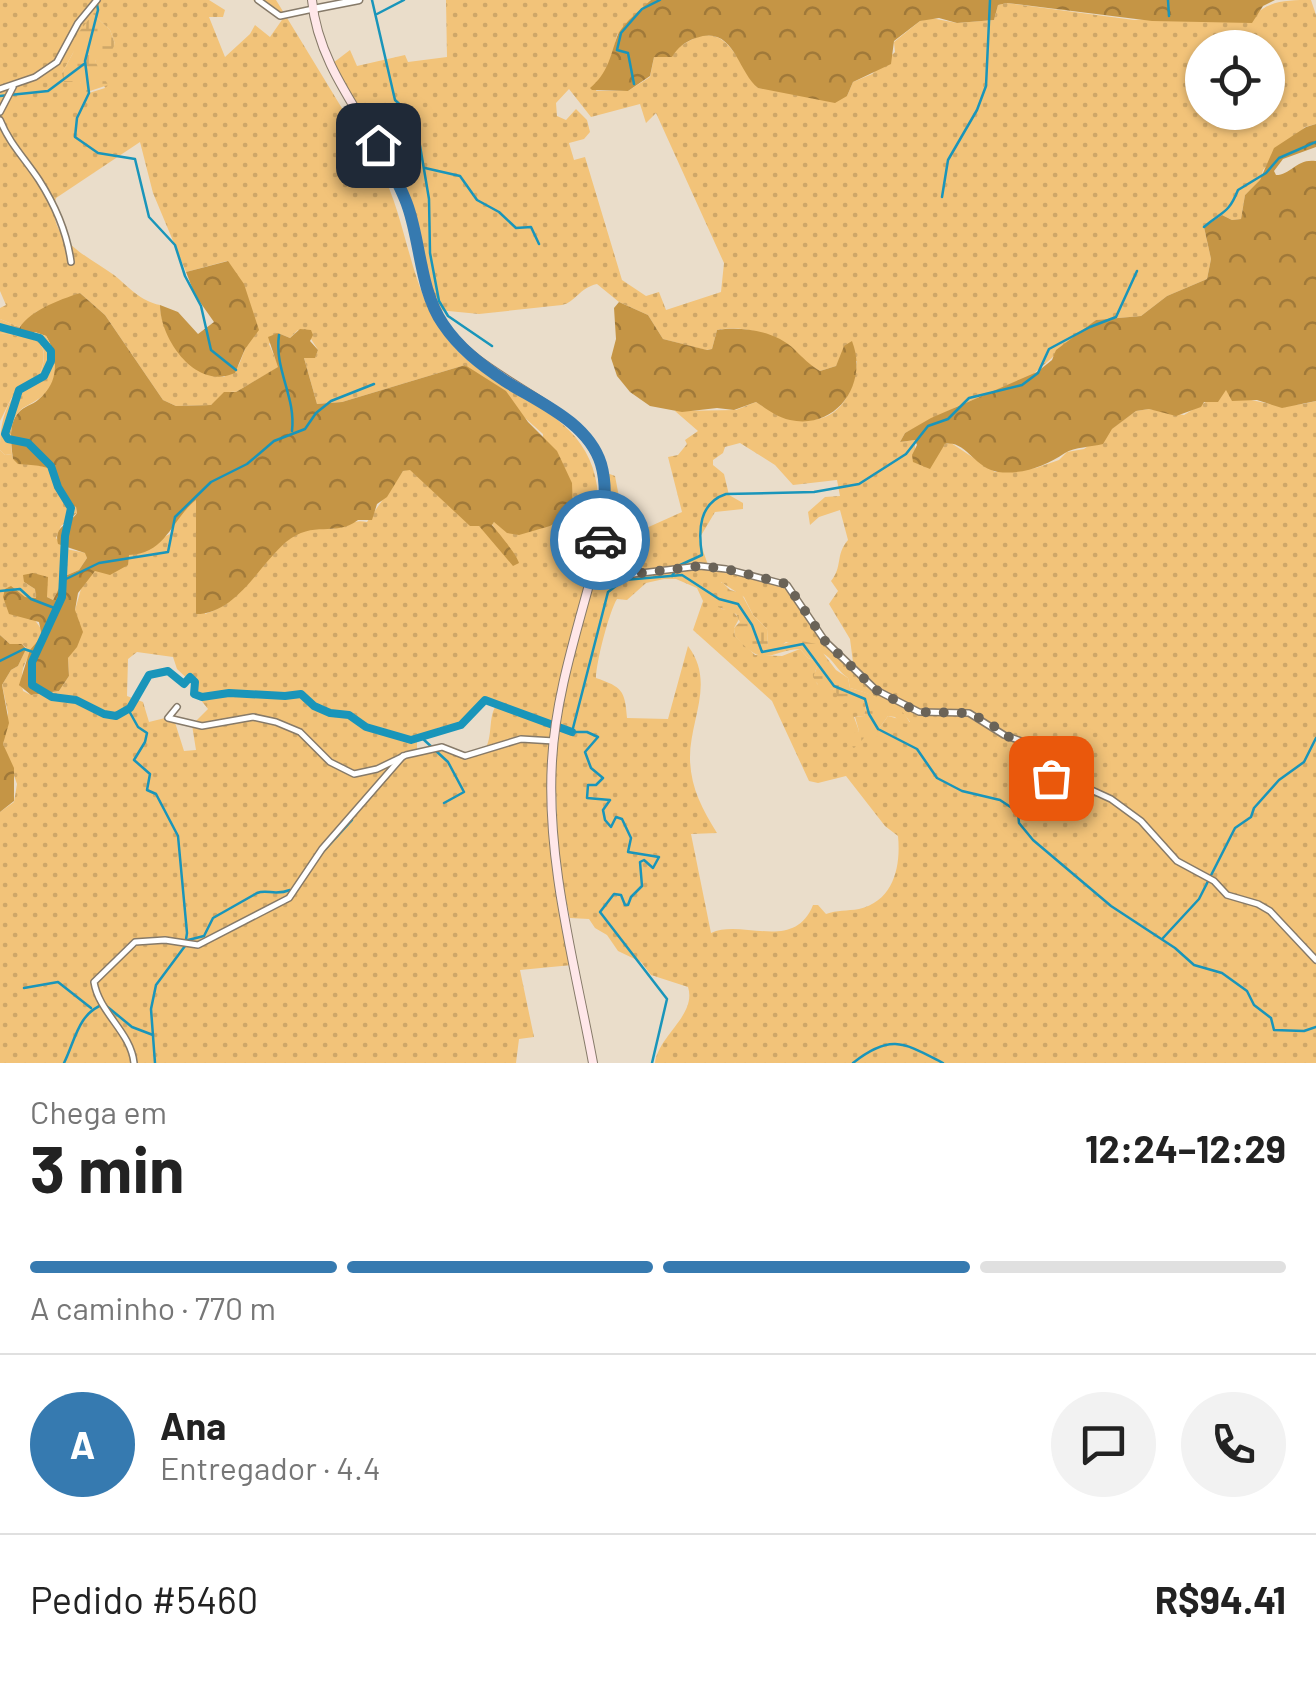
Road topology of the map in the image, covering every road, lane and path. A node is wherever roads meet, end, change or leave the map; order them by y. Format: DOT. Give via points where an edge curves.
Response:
graph roads {
  1 [pos="97,0"];
  2 [pos="258,0"];
  3 [pos="359,0"];
  4 [pos="313,4"];
  5 [pos="14,87"];
  6 [pos="0,89"];
  7 [pos="0,112"];
  8 [pos="0,120"];
  9 [pos="72,262"];
  10 [pos="592,579"];
  11 [pos="176,707"];
  12 [pos="554,741"];
  13 [pos="403,756"];
  14 [pos="1316,960"];
  15 [pos="134,1063"];
  16 [pos="593,1063"];
  1 -- 5 [label="street" via="56,62"];
  2 -- 4 [label="street" via="280,16"];
  3 -- 4 [label="street"];
  4 -- 10 [label="main road" via="328,58 408,206 440,321 463,350 554,409 600,461 604,510"];
  5 -- 6 [label="street"];
  5 -- 7 [label="street"];
  8 -- 9 [label="street" via="42,184"];
  10 -- 12 [label="main road"];
  10 -- 14 [label="street" via="700,566 787,584 825,641 876,690 918,712 968,713 1024,742 1040,774 1111,799 1177,861 1227,895 1270,911"];
  11 -- 13 [label="street" via="168,718 182,724 253,717 289,726 349,773 366,773"];
  12 -- 13 [label="street" via="525,738 465,756 445,748"];
  12 -- 16 [label="main road" via="556,856"];
  13 -- 15 [label="street" via="289,898 198,945 135,942 99,975 96,991"];
}
